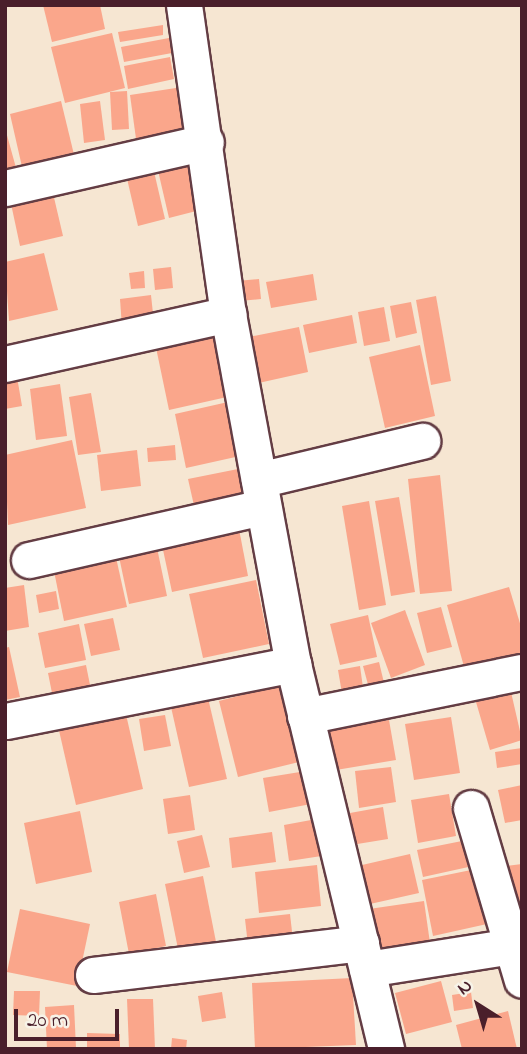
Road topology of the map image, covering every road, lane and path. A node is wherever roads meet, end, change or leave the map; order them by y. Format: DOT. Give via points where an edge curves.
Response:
graph roads {
  1 [pos="184,5"];
  2 [pos="206,142"];
  3 [pos="5,188"];
  4 [pos="228,314"];
  5 [pos="5,364"];
  6 [pos="422,441"];
  7 [pos="261,493"];
  8 [pos="29,560"];
  9 [pos="293,664"];
  10 [pos="522,671"];
  11 [pos="306,716"];
  12 [pos="6,721"];
  13 [pos="471,808"];
  14 [pos="512,946"];
  15 [pos="364,956"];
  16 [pos="93,975"];
  17 [pos="522,980"];
  18 [pos="386,1049"];
  1 -- 2 [label="street"];
  2 -- 3 [label="street"];
  2 -- 4 [label="street"];
  4 -- 5 [label="street"];
  4 -- 7 [label="street"];
  6 -- 7 [label="street"];
  7 -- 8 [label="street"];
  7 -- 9 [label="street"];
  9 -- 11 [label="street"];
  9 -- 12 [label="street"];
  10 -- 11 [label="street"];
  11 -- 15 [label="street"];
  13 -- 14 [label="street"];
  14 -- 15 [label="street"];
  14 -- 17 [label="street"];
  15 -- 16 [label="street"];
  15 -- 18 [label="street"];
}
